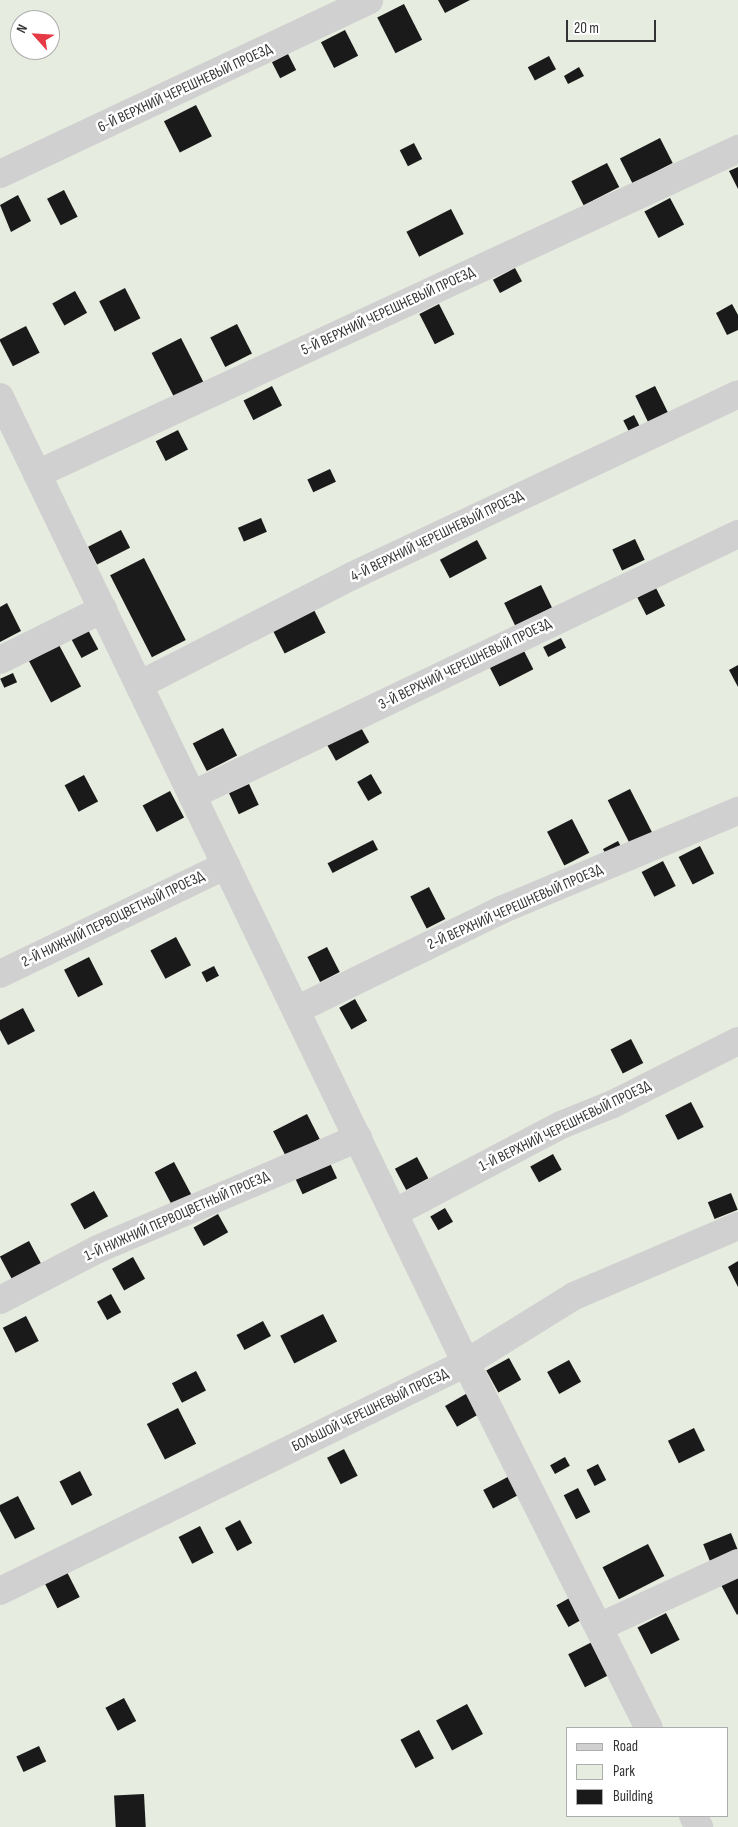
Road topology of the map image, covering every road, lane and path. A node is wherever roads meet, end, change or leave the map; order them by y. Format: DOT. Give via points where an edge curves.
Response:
graph roads {
  1 [pos="369,0"];
  2 [pos="738,149"];
  3 [pos="0,174"];
  4 [pos="738,394"];
  5 [pos="0,397"];
  6 [pos="37,474"];
  7 [pos="738,534"];
  8 [pos="103,609"];
  9 [pos="0,660"];
  10 [pos="139,685"];
  11 [pos="192,795"];
  12 [pos="738,811"];
  13 [pos="226,865"];
  14 [pos="0,974"];
  15 [pos="296,1010"];
  16 [pos="738,1041"];
  17 [pos="358,1138"];
  18 [pos="394,1213"];
  19 [pos="738,1226"];
  20 [pos="0,1300"];
  21 [pos="466,1363"];
  22 [pos="738,1563"];
  23 [pos="0,1591"];
  24 [pos="599,1627"];
  25 [pos="649,1727"];
  1 -- 3 [label="lane, 6-Й ВЕРХНИЙ ЧЕРЕШНЕВЫЙ ПРОЕЗД"];
  2 -- 6 [label="lane, 5-Й ВЕРХНИЙ ЧЕРЕШНЕВЫЙ ПРОЕЗД"];
  4 -- 10 [label="lane, 4-Й ВЕРХНИЙ ЧЕРЕШНЕВЫЙ ПРОЕЗД" via="352,576"];
  5 -- 6 [label="lane"];
  6 -- 8 [label="lane"];
  7 -- 11 [label="lane, 3-Й ВЕРХНИЙ ЧЕРЕШНЕВЫЙ ПРОЕЗД"];
  8 -- 9 [label="lane"];
  8 -- 10 [label="lane"];
  10 -- 11 [label="lane"];
  11 -- 13 [label="lane"];
  12 -- 15 [label="lane, 2-Й ВЕРХНИЙ ЧЕРЕШНЕВЫЙ ПРОЕЗД" via="501,910"];
  13 -- 14 [label="lane, 2-Й НИЖНИЙ ПЕРВОЦВЕТНЫЙ ПРОЕЗД"];
  13 -- 15 [label="lane"];
  15 -- 17 [label="lane"];
  16 -- 18 [label="lane, 1-Й ВЕРХНИЙ ЧЕРЕШНЕВЫЙ ПРОЕЗД" via="613,1104 561,1125"];
  17 -- 18 [label="lane"];
  17 -- 20 [label="lane, 1-Й НИЖНИЙ ПЕРВОЦВЕТНЫЙ ПРОЕЗД" via="98,1249"];
  18 -- 21 [label="lane"];
  19 -- 21 [label="lane, БОЛЬШОЙ ЧЕРЕШНЕВЫЙ ПРОЕЗД" via="574,1296"];
  21 -- 23 [label="lane, БОЛЬШОЙ ЧЕРЕШНЕВЫЙ ПРОЕЗД"];
  21 -- 24 [label="lane"];
  22 -- 24 [label="lane"];
  24 -- 25 [label="lane"];
}
